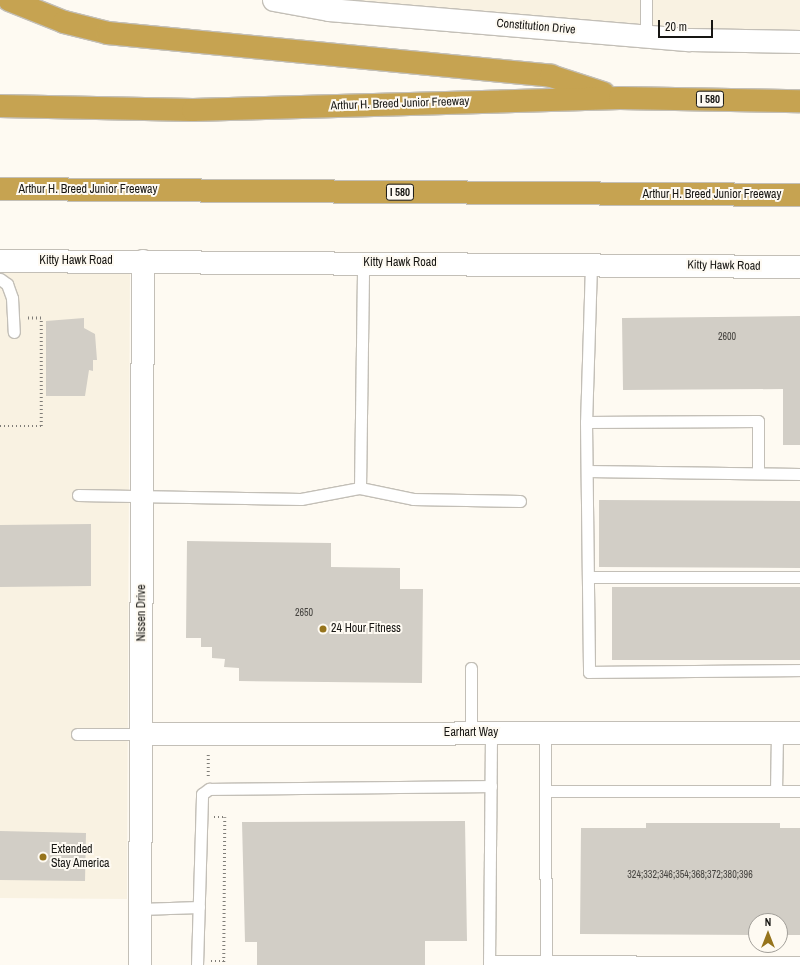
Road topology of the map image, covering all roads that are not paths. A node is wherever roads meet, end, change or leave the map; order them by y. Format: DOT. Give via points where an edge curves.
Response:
graph roads {
  1 [pos="9,0"];
  2 [pos="274,0"];
  3 [pos="646,0"];
  4 [pos="341,5"];
  5 [pos="381,7"];
  6 [pos="646,36"];
  7 [pos="800,42"];
  8 [pos="620,98"];
  9 [pos="800,101"];
  10 [pos="0,106"];
  11 [pos="0,189"];
  12 [pos="800,195"];
  13 [pos="143,261"];
  14 [pos="0,262"];
  15 [pos="363,263"];
  16 [pos="591,264"];
  17 [pos="800,267"];
  18 [pos="0,279"];
  19 [pos="14,332"];
  20 [pos="586,422"];
  21 [pos="587,471"];
  22 [pos="758,473"];
  23 [pos="800,474"];
  24 [pos="360,488"];
  25 [pos="78,495"];
  26 [pos="142,496"];
  27 [pos="520,501"];
  28 [pos="588,577"];
  29 [pos="800,577"];
  30 [pos="471,668"];
  31 [pos="800,670"];
  32 [pos="481,733"];
  33 [pos="545,733"];
  34 [pos="777,733"];
  35 [pos="800,733"];
  36 [pos="77,734"];
  37 [pos="142,734"];
  38 [pos="491,786"];
  39 [pos="546,791"];
  40 [pos="776,791"];
  41 [pos="800,791"];
  42 [pos="199,907"];
  43 [pos="140,909"];
  44 [pos="800,962"];
  45 [pos="489,963"];
  46 [pos="546,963"];
  47 [pos="140,965"];
  48 [pos="198,965"];
  1 -- 8 [label="highway" via="64,22 108,33 551,76"];
  2 -- 4 [label="street, Constitution Drive"];
  3 -- 6 [label="lane"];
  4 -- 5 [label="street, Constitution Drive"];
  5 -- 6 [label="street, Constitution Drive"];
  6 -- 7 [label="street, Constitution Drive"];
  8 -- 9 [label="highway, Arthur H. Breed Junior Freeway / I 580"];
  8 -- 10 [label="highway, Arthur H. Breed Junior Freeway / I 580" via="193,110"];
  11 -- 12 [label="highway, Arthur H. Breed Junior Freeway / I 580"];
  13 -- 14 [label="street, Kitty Hawk Road"];
  13 -- 15 [label="street, Kitty Hawk Road"];
  13 -- 26 [label="street, Nissen Drive"];
  15 -- 16 [label="street, Kitty Hawk Road"];
  15 -- 24 [label="lane"];
  16 -- 17 [label="street, Kitty Hawk Road"];
  16 -- 20 [label="lane"];
  18 -- 19 [label="lane" via="7,284 12,298"];
  20 -- 21 [label="lane"];
  20 -- 22 [label="lane" via="758,421"];
  21 -- 22 [label="lane"];
  21 -- 28 [label="lane"];
  22 -- 23 [label="lane"];
  24 -- 26 [label="lane" via="300,499"];
  24 -- 27 [label="lane" via="413,499"];
  25 -- 26 [label="lane"];
  26 -- 37 [label="street, Nissen Drive"];
  28 -- 29 [label="lane"];
  28 -- 31 [label="lane" via="588,672"];
  30 -- 32 [label="lane"];
  32 -- 33 [label="street, Earhart Way"];
  32 -- 37 [label="street, Earhart Way"];
  32 -- 38 [label="lane"];
  33 -- 34 [label="street, Earhart Way"];
  33 -- 39 [label="lane"];
  34 -- 35 [label="street, Earhart Way"];
  34 -- 40 [label="lane"];
  36 -- 37 [label="lane"];
  37 -- 43 [label="street, Nissen Drive"];
  38 -- 42 [label="lane" via="209,789 202,794"];
  38 -- 45 [label="lane"];
  39 -- 40 [label="lane"];
  39 -- 46 [label="lane"];
  40 -- 41 [label="lane"];
  42 -- 43 [label="lane"];
  42 -- 48 [label="lane"];
  43 -- 47 [label="street, Nissen Drive"];
  44 -- 46 [label="lane"];
  45 -- 46 [label="lane"];
}
